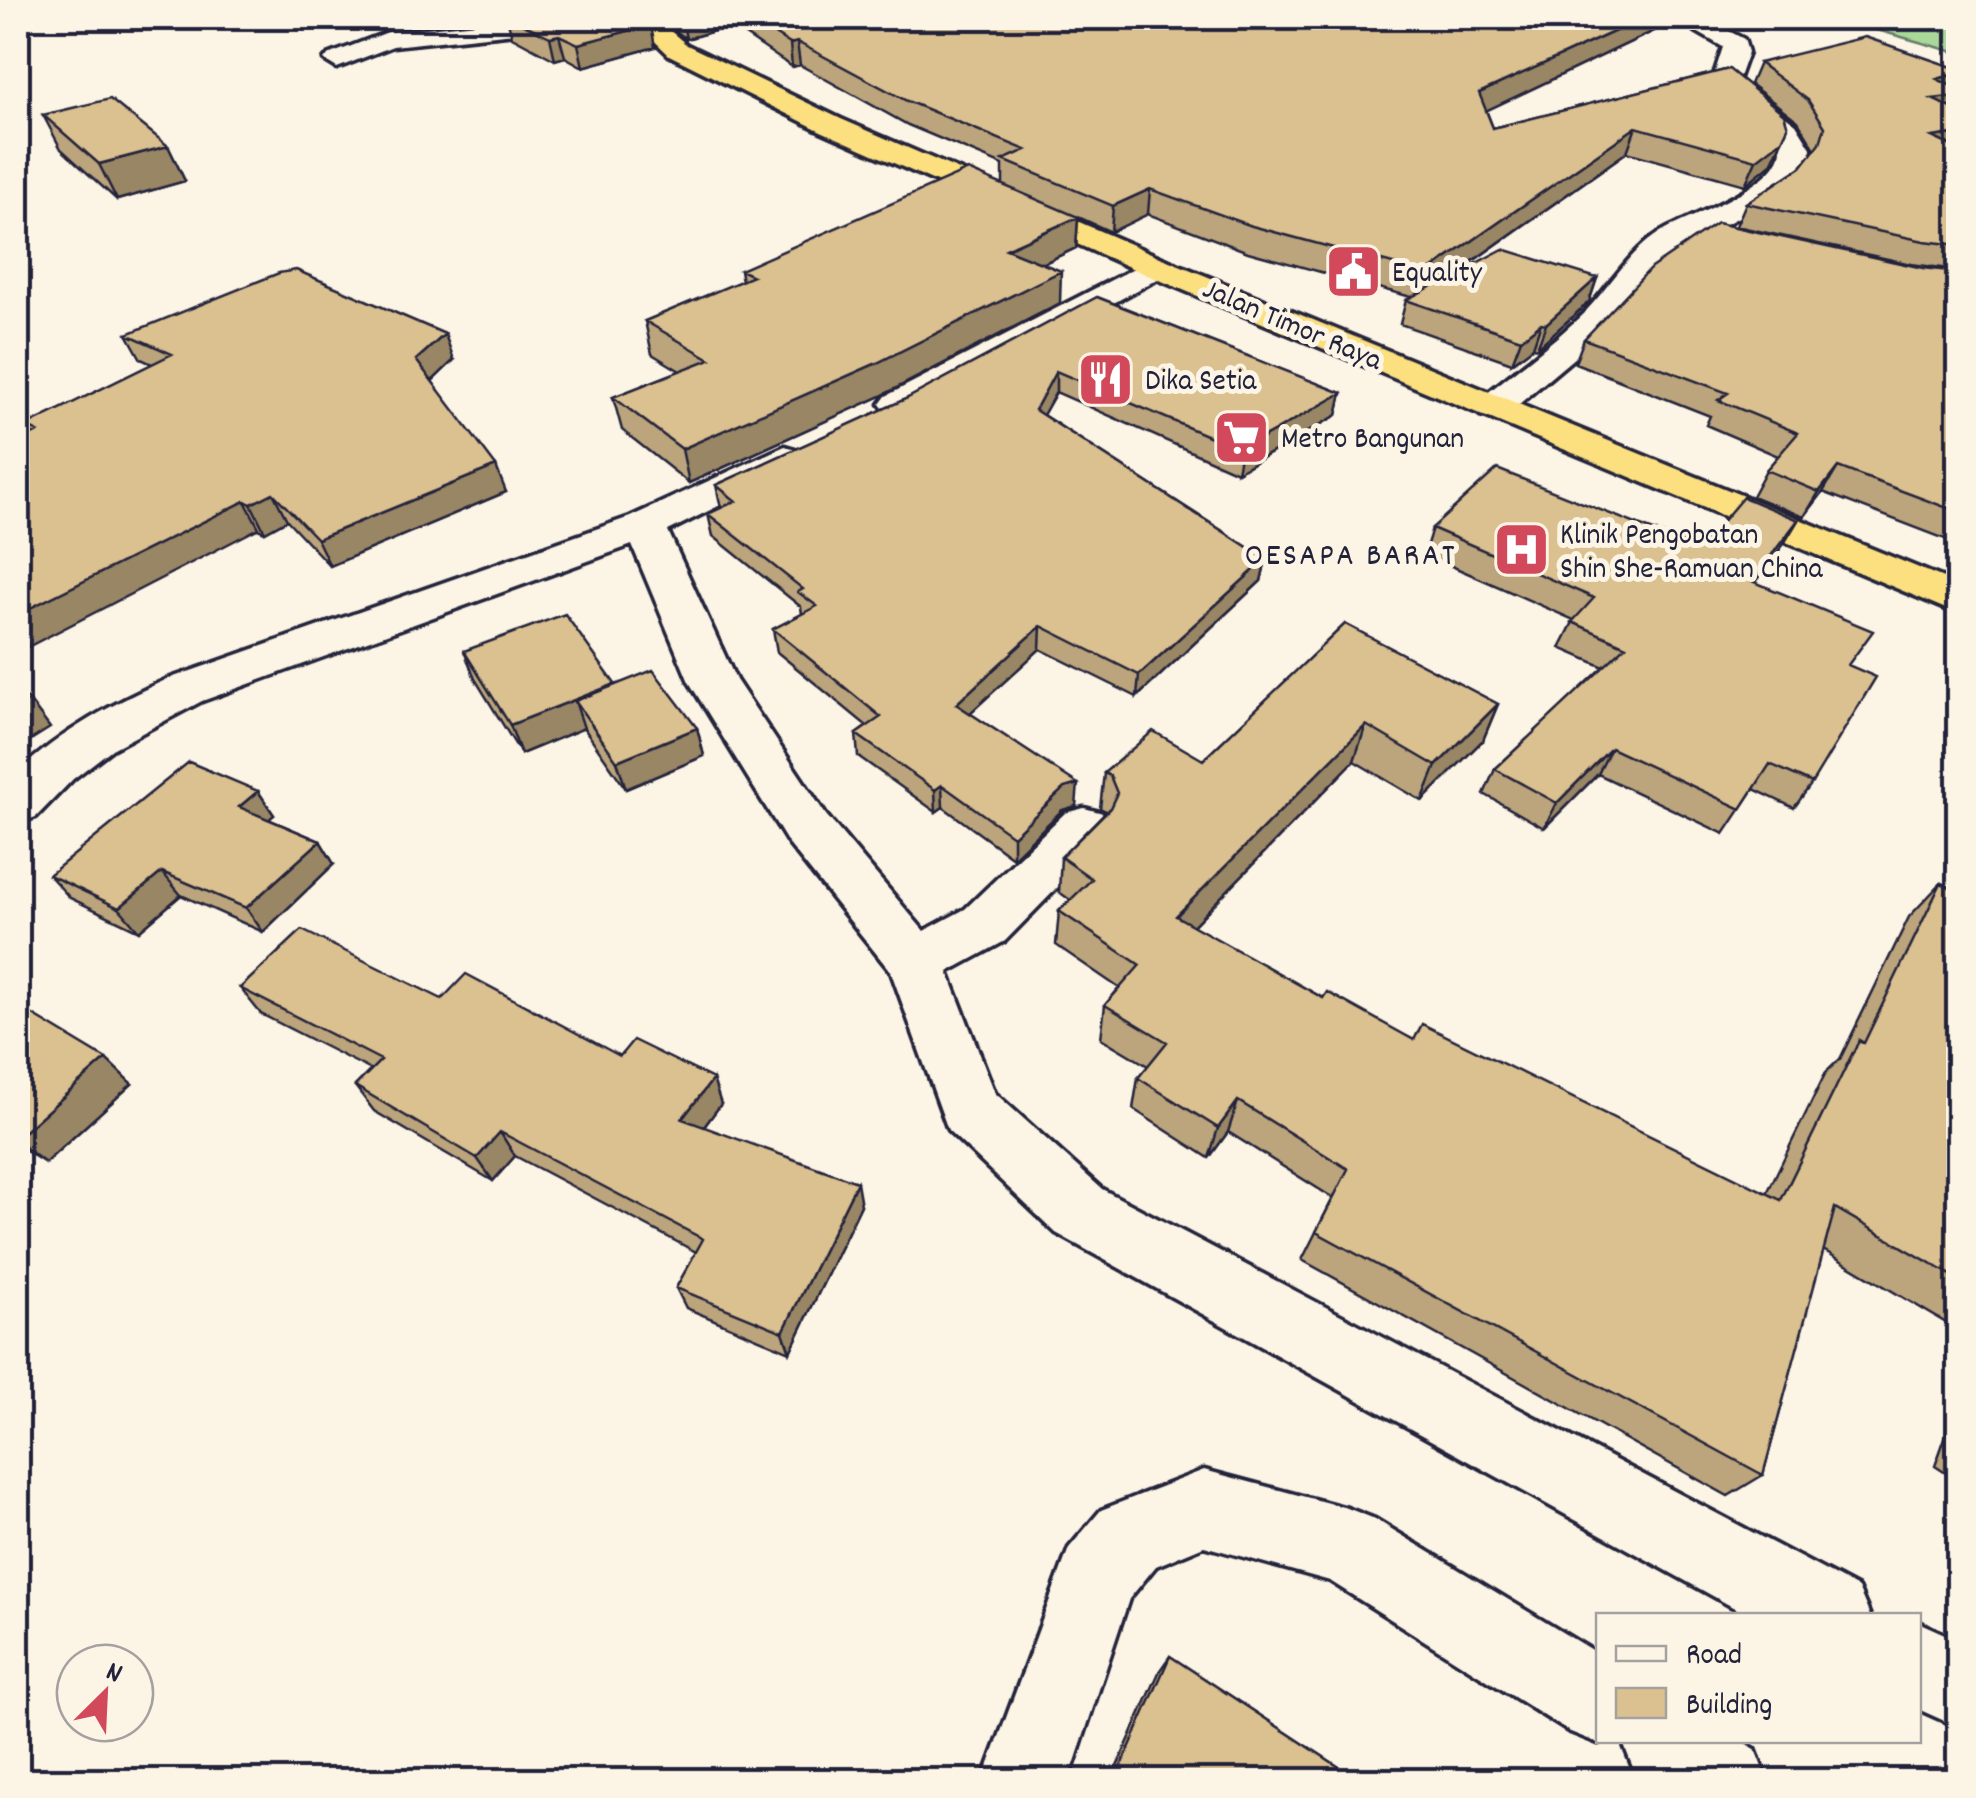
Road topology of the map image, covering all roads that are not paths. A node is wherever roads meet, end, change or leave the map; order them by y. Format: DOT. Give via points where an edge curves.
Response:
graph roads {
  1 [pos="590,18"];
  2 [pos="642,18"];
  3 [pos="1685,18"];
  4 [pos="337,60"];
  5 [pos="1688,230"];
  6 [pos="1737,241"];
  7 [pos="1156,266"];
  8 [pos="1492,407"];
  9 [pos="645,526"];
  10 [pos="1958,600"];
  11 [pos="18,804"];
  12 [pos="1084,827"];
  13 [pos="916,962"];
  14 [pos="1824,1613"];
  15 [pos="1921,1666"];
  16 [pos="1958,1685"];
  17 [pos="1596,1699"];
  18 [pos="1668,1743"];
  19 [pos="1026,1780"];
  20 [pos="1724,1780"];
  1 -- 4 [label="street" via="388,39"];
  2 -- 7 [label="highway, Jalan Timor Raya" via="678,50 752,88"];
  3 -- 5 [label="street" via="1735,44 1725,81 1786,129 1797,154 1784,176"];
  5 -- 6 [label="street"];
  5 -- 8 [label="street" via="1652,253 1609,306"];
  7 -- 8 [label="highway, Jalan Timor Raya"];
  7 -- 9 [label="street" via="840,434"];
  8 -- 10 [label="highway, Jalan Timor Raya"];
  9 -- 11 [label="street" via="119,719"];
  9 -- 13 [label="street" via="713,682 808,829"];
  12 -- 13 [label="street" via="985,924"];
  13 -- 14 [label="street" via="970,1110 1079,1211"];
  15 -- 16 [label="street"];
  17 -- 19 [label="street" via="1347,1547 1204,1508 1129,1538 1097,1576"];
  18 -- 20 [label="street"];
}
